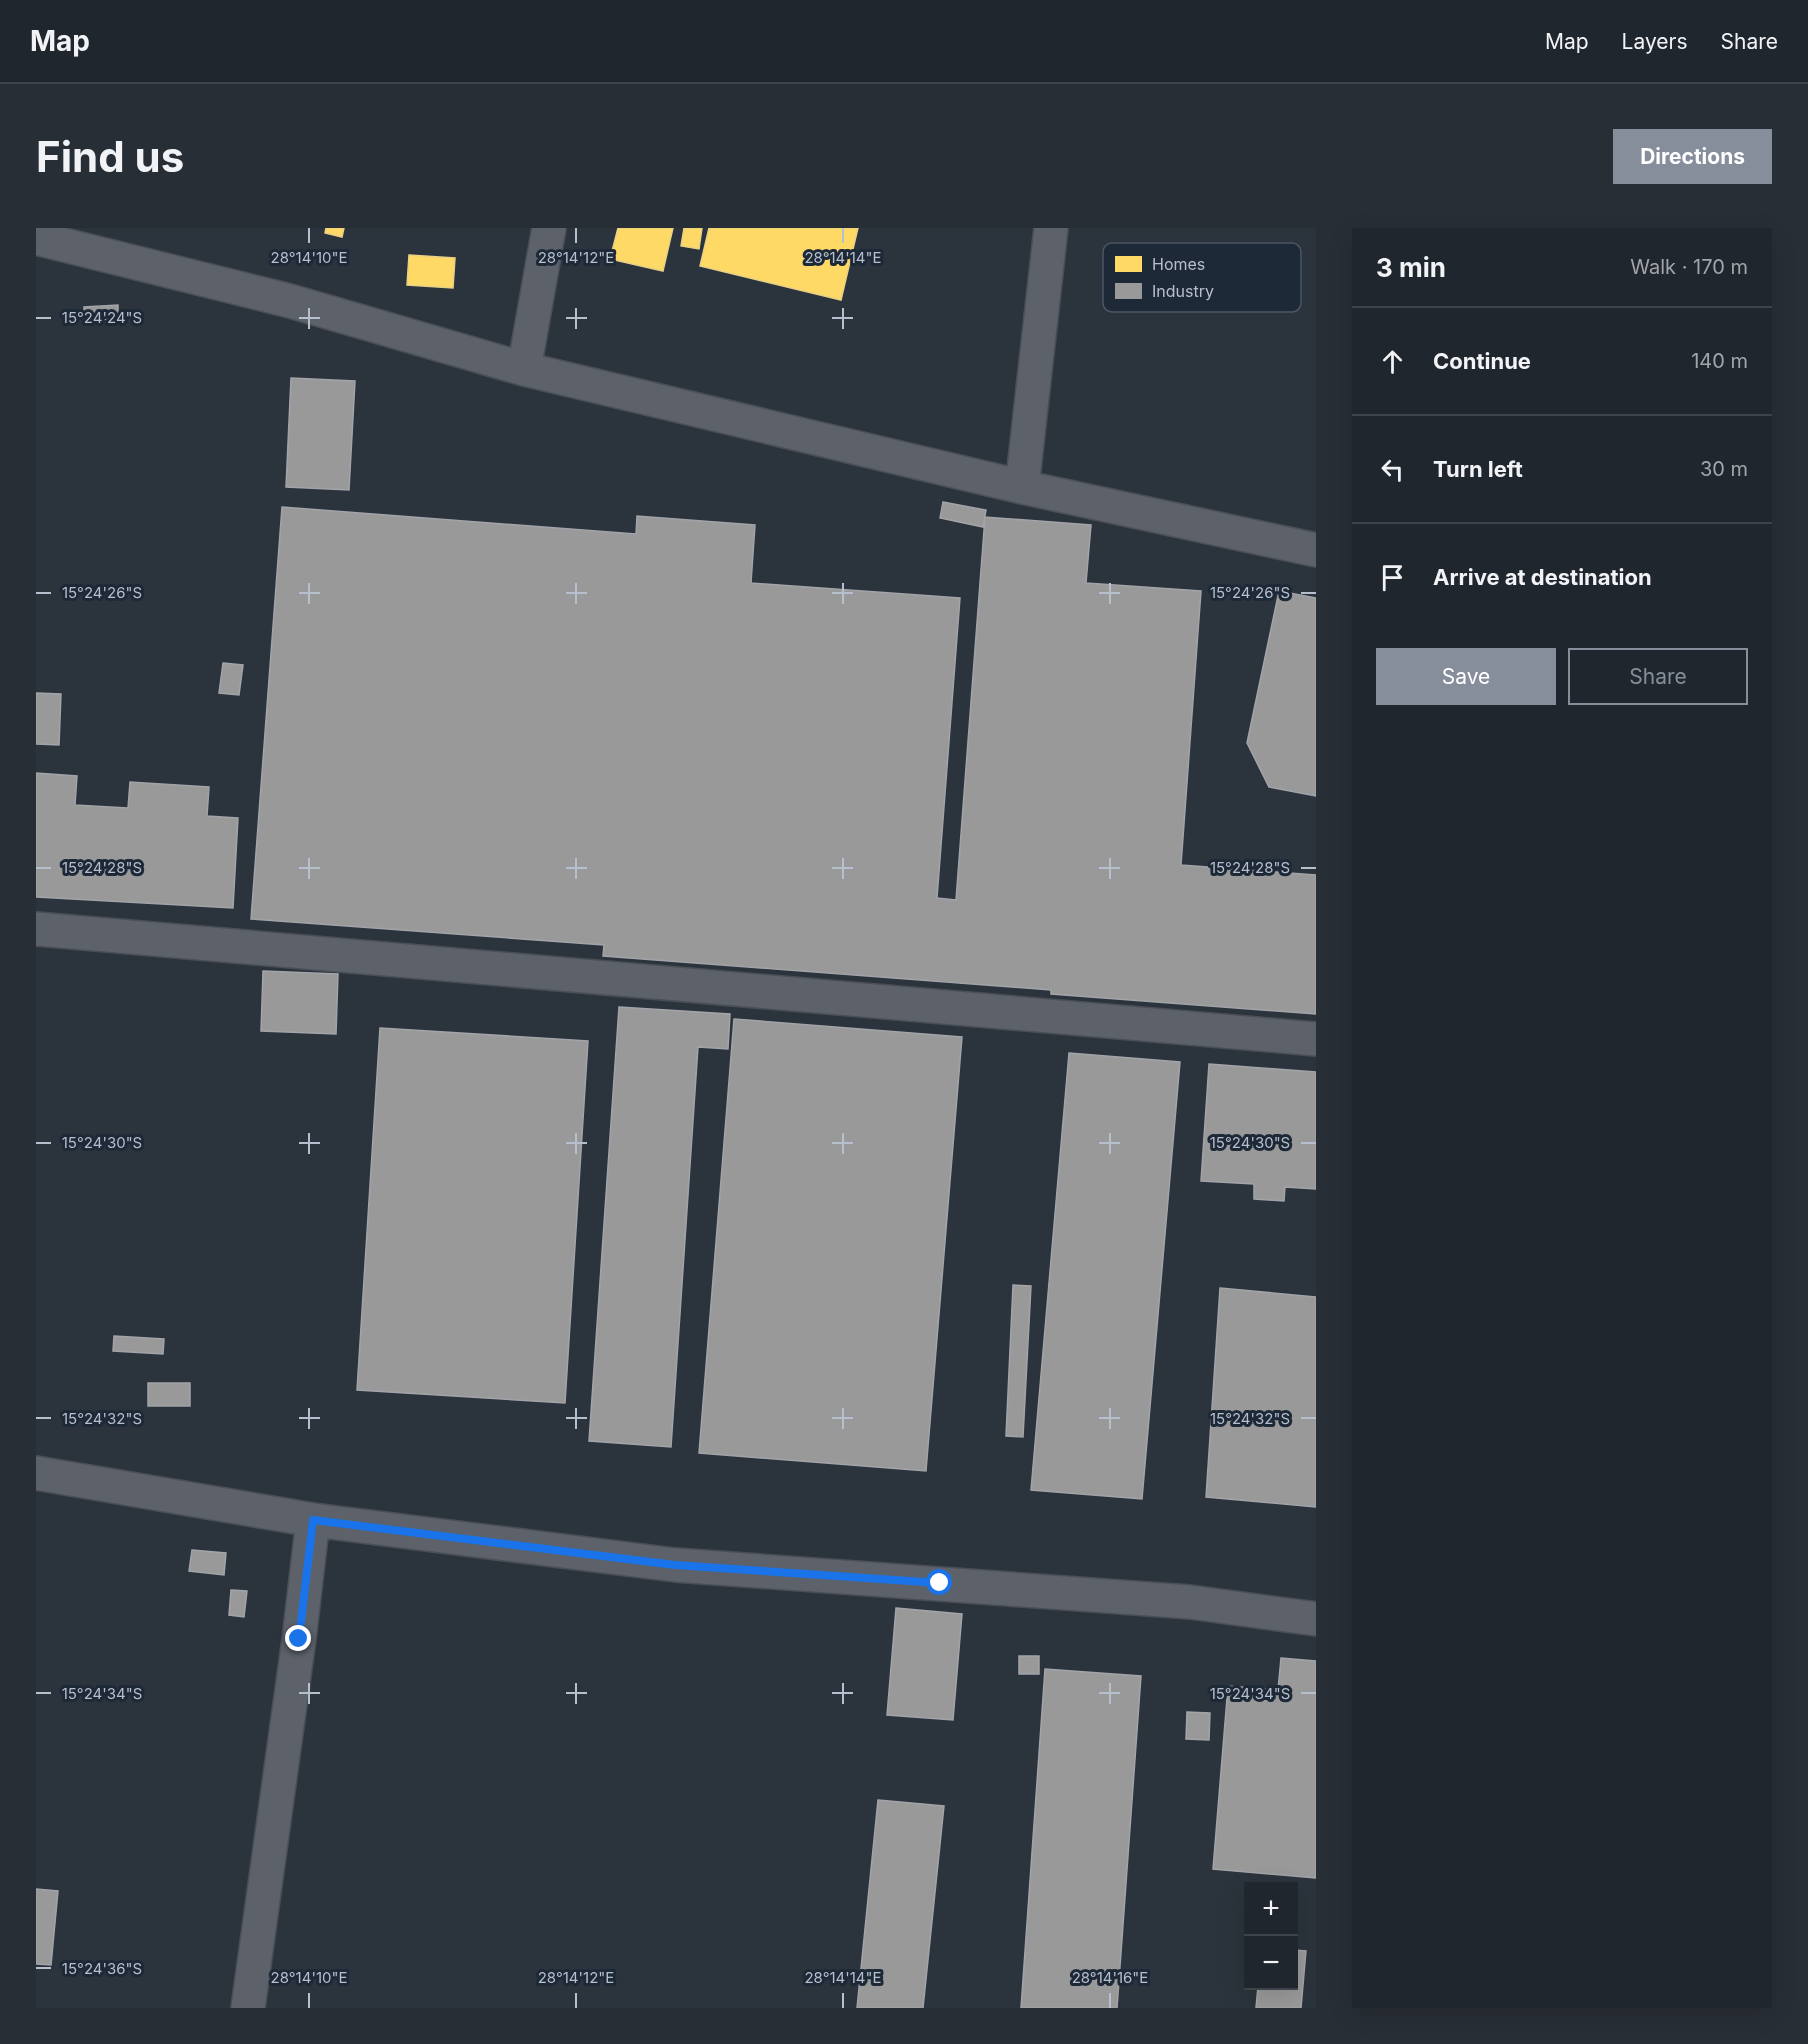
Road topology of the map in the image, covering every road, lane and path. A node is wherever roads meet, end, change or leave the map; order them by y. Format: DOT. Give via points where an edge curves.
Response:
graph roads {
  1 [pos="549,228"];
  2 [pos="1051,228"];
  3 [pos="36,238"];
  4 [pos="524,369"];
  5 [pos="1022,487"];
  6 [pos="1316,550"];
  7 [pos="36,929"];
  8 [pos="1316,1039"];
  9 [pos="36,1473"];
  10 [pos="313,1520"];
  11 [pos="1316,1619"];
  12 [pos="248,2008"];
  1 -- 4 [label="street"];
  2 -- 5 [label="street"];
  3 -- 4 [label="street" via="290,301"];
  4 -- 5 [label="street"];
  5 -- 6 [label="street"];
  7 -- 8 [label="street"];
  9 -- 10 [label="street"];
  10 -- 11 [label="street" via="675,1565 1190,1602"];
  10 -- 12 [label="street"];
}
